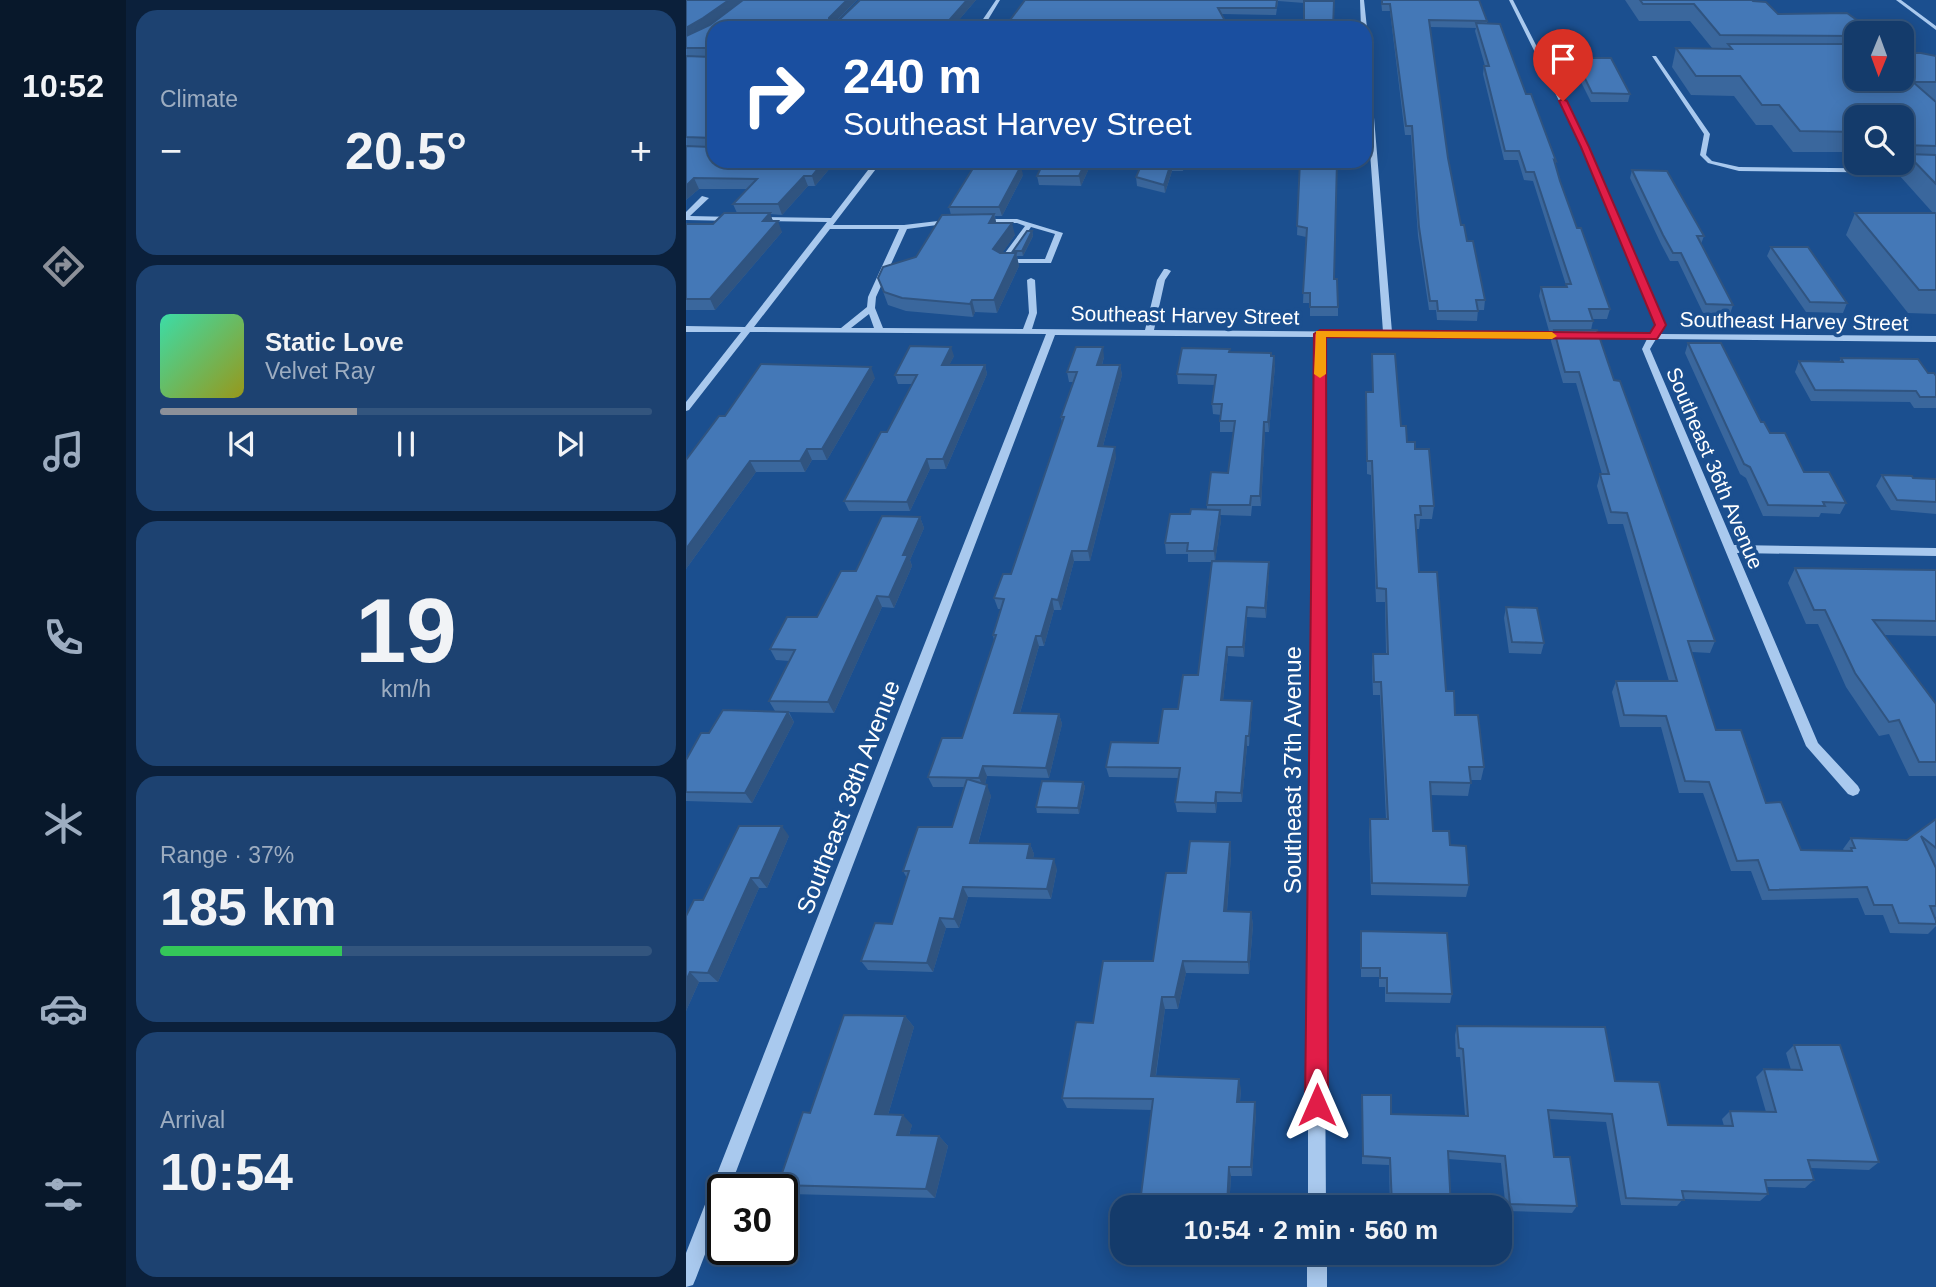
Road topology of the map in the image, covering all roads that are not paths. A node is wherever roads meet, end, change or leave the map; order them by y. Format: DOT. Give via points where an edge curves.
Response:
graph roads {
  1 [pos="998,0"];
  2 [pos="1362,0"];
  3 [pos="1511,0"];
  4 [pos="1898,0"];
  5 [pos="984,21"];
  6 [pos="1364,21"];
  7 [pos="1936,28"];
  8 [pos="1665,57"];
  9 [pos="1372,134"];
  10 [pos="873,168"];
  11 [pos="1936,170"];
  12 [pos="705,198"];
  13 [pos="686,217"];
  14 [pos="740,219"];
  15 [pos="753,219"];
  16 [pos="830,223"];
  17 [pos="1029,225"];
  18 [pos="904,228"];
  19 [pos="1167,271"];
  20 [pos="1031,280"];
  21 [pos="871,308"];
  22 [pos="686,329"];
  23 [pos="844,329"];
  24 [pos="747,330"];
  25 [pos="879,330"];
  26 [pos="1027,331"];
  27 [pos="1052,331"];
  28 [pos="1149,332"];
  29 [pos="1320,334"];
  30 [pos="1388,334"];
  31 [pos="1653,337"];
  32 [pos="1936,339"];
  33 [pos="686,408"];
  34 [pos="1730,549"];
  35 [pos="1936,552"];
  36 [pos="1853,790"];
  37 [pos="1317,1195"];
  38 [pos="1317,1265"];
  39 [pos="686,1279"];
  40 [pos="1317,1287"];
  1 -- 5 [label="street"];
  2 -- 6 [label="street"];
  3 -- 31 [label="street, Southeast 36th Avenue" via="1596,172 1660,325"];
  4 -- 7 [label="street"];
  8 -- 11 [label="street" via="1654,57 1707,134 1703,155 1710,162 1738,169"];
  9 -- 30 [label="street"];
  10 -- 16 [label="street"];
  12 -- 13 [label="street"];
  13 -- 14 [label="street"];
  15 -- 16 [label="street"];
  16 -- 18 [label="street"];
  16 -- 24 [label="street"];
  17 -- 17 [label="street" via="1059,233 1048,261 1003,261"];
  17 -- 18 [label="street" via="954,221"];
  18 -- 21 [label="street"];
  19 -- 28 [label="lane"];
  20 -- 26 [label="street" via="1034,313"];
  21 -- 23 [label="lane"];
  21 -- 25 [label="lane"];
  22 -- 24 [label="street, Southeast Harvey Street"];
  23 -- 24 [label="street, Southeast Harvey Street"];
  23 -- 25 [label="street, Southeast Harvey Street"];
  24 -- 33 [label="street"];
  25 -- 26 [label="street, Southeast Harvey Street"];
  26 -- 27 [label="street, Southeast Harvey Street"];
  27 -- 28 [label="street, Southeast Harvey Street"];
  27 -- 39 [label="street, Southeast 38th Avenue"];
  28 -- 29 [label="street, Southeast Harvey Street"];
  29 -- 30 [label="street, Southeast Harvey Street"];
  29 -- 37 [label="street, Southeast 37th Avenue"];
  30 -- 31 [label="street, Southeast Harvey Street"];
  31 -- 32 [label="street, Southeast Harvey Street"];
  31 -- 34 [label="street, Southeast 36th Avenue" via="1646,349"];
  34 -- 35 [label="street"];
  34 -- 36 [label="street, Southeast 36th Avenue" via="1814,747"];
  38 -- 40 [label="street"];
}
